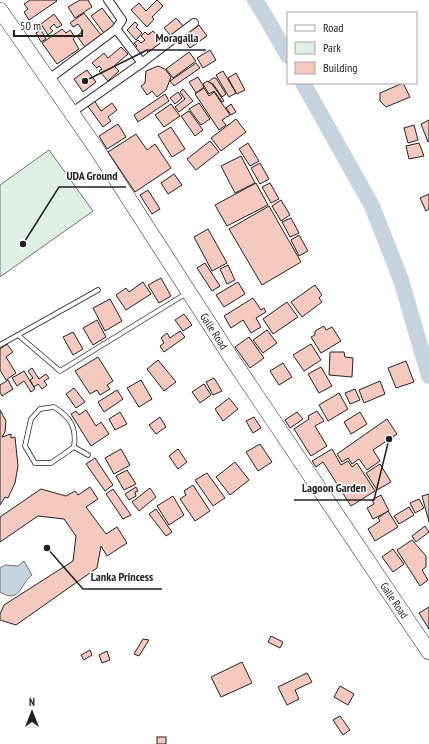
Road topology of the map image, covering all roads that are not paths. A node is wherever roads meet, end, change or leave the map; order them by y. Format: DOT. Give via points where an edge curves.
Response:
graph roads {
  1 [pos="108,0"];
  2 [pos="0,10"];
  3 [pos="194,23"];
  4 [pos="116,29"];
  5 [pos="142,63"];
  6 [pos="49,79"];
  7 [pos="71,112"];
  8 [pos="98,290"];
  9 [pos="189,292"];
  10 [pos="18,335"];
  11 [pos="0,345"];
  12 [pos="74,447"];
  13 [pos="88,455"];
  14 [pos="429,652"];
  1 -- 4 [label="street" via="122,20"];
  2 -- 6 [label="highway, Galle Road"];
  3 -- 5 [label="street"];
  4 -- 5 [label="street"];
  4 -- 6 [label="street"];
  5 -- 7 [label="street"];
  6 -- 7 [label="highway, Galle Road"];
  7 -- 9 [label="highway, Galle Road"];
  8 -- 10 [label="lane"];
  9 -- 10 [label="lane" via="60,371"];
  9 -- 14 [label="highway, Galle Road"];
  10 -- 11 [label="lane"];
  12 -- 12 [label="lane" via="52,463 34,463 24,446 31,419 40,409 54,407 67,415 76,436"];
  12 -- 13 [label="lane"];
}
